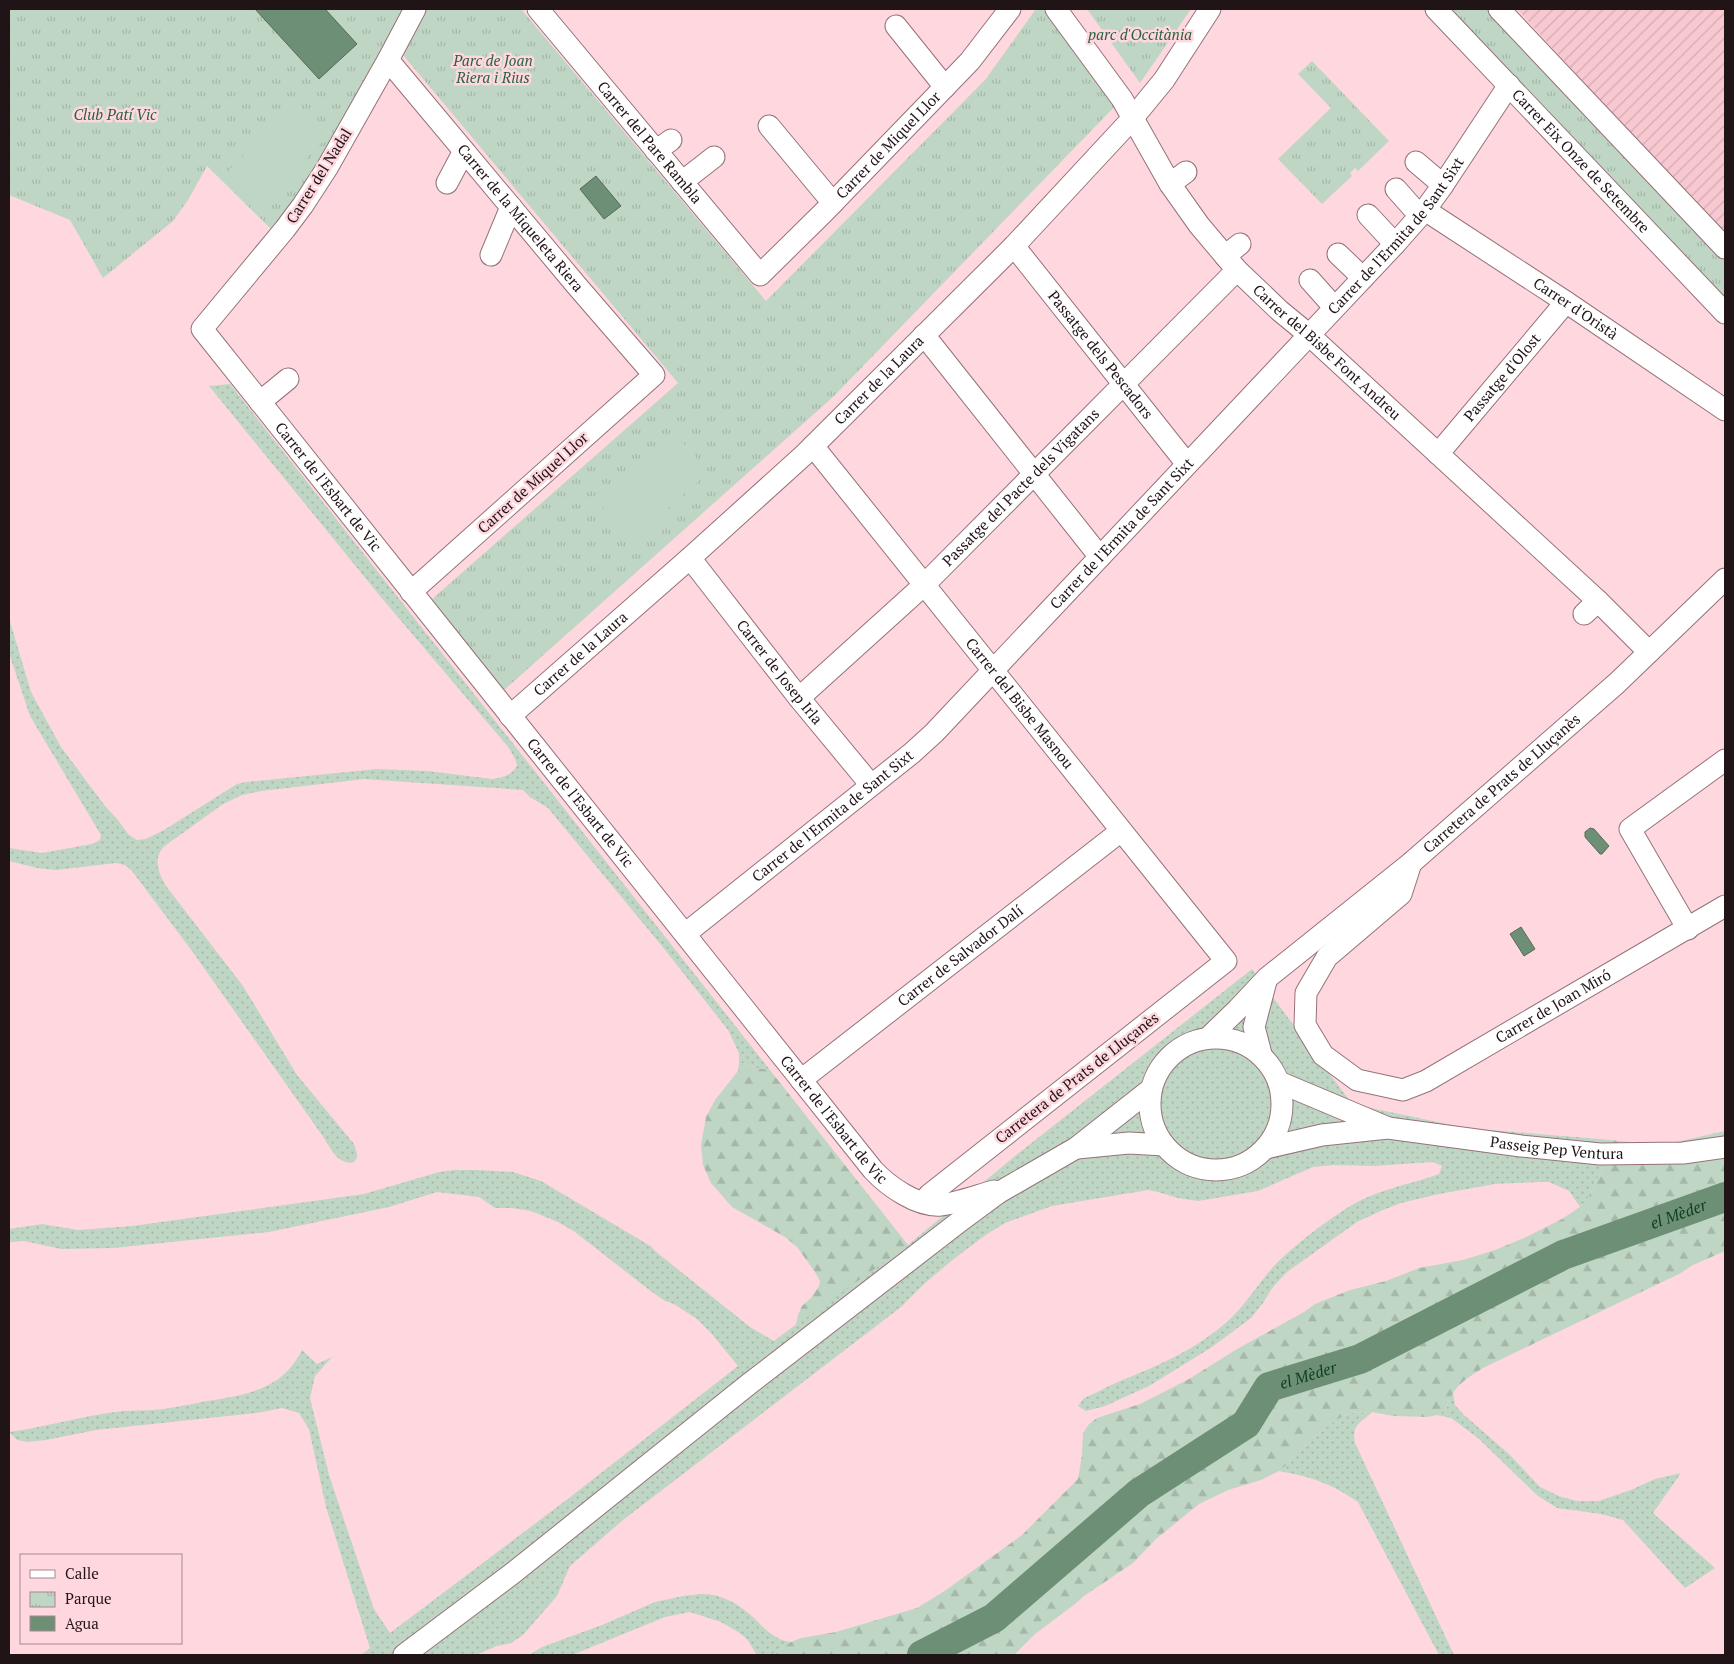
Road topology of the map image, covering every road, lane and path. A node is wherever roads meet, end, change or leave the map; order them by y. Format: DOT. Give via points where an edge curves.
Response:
graph roads {
  1 [pos="415,9"];
  2 [pos="538,9"];
  3 [pos="1010,9"];
  4 [pos="1056,9"];
  5 [pos="1210,9"];
  6 [pos="1436,9"];
  7 [pos="1499,9"];
  8 [pos="896,26"];
  9 [pos="388,60"];
  10 [pos="1508,85"];
  11 [pos="945,87"];
  12 [pos="1132,119"];
  13 [pos="770,126"];
  14 [pos="464,151"];
  15 [pos="714,157"];
  16 [pos="1416,162"];
  17 [pos="786,166"];
  18 [pos="682,182"];
  19 [pos="446,183"];
  20 [pos="1442,185"];
  21 [pos="1396,189"];
  22 [pos="511,207"];
  23 [pos="828,207"];
  24 [pos="1422,212"];
  25 [pos="1368,215"];
  26 [pos="1395,244"];
  27 [pos="1014,246"];
  28 [pos="1725,248"];
  29 [pos="1338,254"];
  30 [pos="491,255"];
  31 [pos="1234,257"];
  32 [pos="760,275"];
  33 [pos="1363,278"];
  34 [pos="1310,280"];
  35 [pos="1566,302"];
  36 [pos="1334,307"];
  37 [pos="1725,313"];
  38 [pos="202,329"];
  39 [pos="1308,334"];
  40 [pos="924,335"];
  41 [pos="654,375"];
  42 [pos="288,379"];
  43 [pos="1122,384"];
  44 [pos="260,402"];
  45 [pos="1725,410"];
  46 [pos="813,446"];
  47 [pos="1438,454"];
  48 [pos="1187,464"];
  49 [pos="1034,475"];
  50 [pos="1100,556"];
  51 [pos="690,558"];
  52 [pos="1725,579"];
  53 [pos="924,585"];
  54 [pos="411,592"];
  55 [pos="1649,652"];
  56 [pos="993,671"];
  57 [pos="799,698"];
  58 [pos="510,716"];
  59 [pos="1725,760"];
  60 [pos="871,785"];
  61 [pos="1121,831"];
  62 [pos="1412,863"];
  63 [pos="1725,906"];
  64 [pos="1688,929"];
  65 [pos="685,934"];
  66 [pos="1226,961"];
  67 [pos="1267,978"];
  68 [pos="1208,1038"];
  69 [pos="1261,1054"];
  70 [pos="801,1080"];
  71 [pos="1279,1082"];
  72 [pos="1376,1084"];
  73 [pos="1152,1090"];
  74 [pos="1388,1128"];
  75 [pos="1164,1144"];
  76 [pos="1725,1147"];
  77 [pos="1076,1148"];
  78 [pos="1266,1148"];
  79 [pos="998,1193"];
  80 [pos="929,1195"];
  81 [pos="404,1655"];
  1 -- 9 [label="street, Carrer del Nadal"];
  2 -- 18 [label="street, Carrer del Pare Rambla" via="664,146"];
  3 -- 11 [label="street, Carrer de Miquel Llor" via="970,61"];
  4 -- 12 [label="street, Carrer del Bisbe Font Andreu" via="1122,99"];
  5 -- 12 [label="street, Carrer de la Laura" via="1164,80"];
  6 -- 10 [label="street, Carrer Eix Onze de Setembre"];
  7 -- 28 [label="street"];
  8 -- 11 [label="street"];
  9 -- 14 [label="street, Carrer de la Miqueleta Riera"];
  9 -- 38 [label="street, Carrer del Nadal" via="326,168 285,230"];
  10 -- 20 [label="street, Carrer de l'Ermita de Sant Sixt"];
  10 -- 37 [label="street, Carrer Eix Onze de Setembre"];
  11 -- 23 [label="street, Carrer de Miquel Llor"];
  12 -- 27 [label="street, Carrer de la Laura"];
  12 -- 31 [label="street, Carrer del Bisbe Font Andreu" via="1178,178 1199,225"];
  13 -- 23 [label="street"];
  14 -- 19 [label="street"];
  14 -- 22 [label="street, Carrer de la Miqueleta Riera"];
  15 -- 18 [label="street"];
  16 -- 20 [label="street"];
  17 -- 23 [label="street"];
  18 -- 32 [label="street, Carrer del Pare Rambla"];
  20 -- 24 [label="street, Carrer de l'Ermita de Sant Sixt"];
  21 -- 24 [label="street, Carrer d'Oristà"];
  22 -- 30 [label="street"];
  22 -- 41 [label="street, Carrer de la Miqueleta Riera"];
  23 -- 32 [label="street, Carrer de Miquel Llor"];
  24 -- 26 [label="street, Carrer de l'Ermita de Sant Sixt"];
  24 -- 35 [label="street, Carrer d'Oristà"];
  25 -- 26 [label="street"];
  26 -- 33 [label="street, Carrer de l'Ermita de Sant Sixt"];
  27 -- 40 [label="street, Carrer de la Laura"];
  27 -- 43 [label="street, Passatge dels Pescadors"];
  29 -- 33 [label="street"];
  31 -- 39 [label="street, Carrer del Bisbe Font Andreu" via="1280,312"];
  31 -- 43 [label="street, Passatge del Pacte dels Vigatans"];
  33 -- 36 [label="street, Carrer de l'Ermita de Sant Sixt"];
  34 -- 36 [label="street"];
  35 -- 45 [label="street, Carrer d'Oristà"];
  35 -- 47 [label="street, Passatge d'Olost"];
  36 -- 39 [label="street, Carrer de l'Ermita de Sant Sixt"];
  38 -- 44 [label="street, Carrer de l'Esbart de Vic"];
  39 -- 47 [label="street, Carrer del Bisbe Font Andreu"];
  39 -- 48 [label="street, Carrer de l'Ermita de Sant Sixt"];
  40 -- 46 [label="street, Carrer de la Laura"];
  40 -- 49 [label="street"];
  41 -- 54 [label="street, Carrer de Miquel Llor"];
  42 -- 44 [label="street"];
  43 -- 48 [label="street, Passatge dels Pescadors"];
  43 -- 49 [label="street, Passatge del Pacte dels Vigatans"];
  44 -- 54 [label="street, Carrer de l'Esbart de Vic"];
  46 -- 51 [label="street, Carrer de la Laura"];
  46 -- 53 [label="street, Carrer del Bisbe Masnou"];
  47 -- 55 [label="street, Carrer del Bisbe Font Andreu" via="1591,608"];
  48 -- 50 [label="street, Carrer de l'Ermita de Sant Sixt"];
  49 -- 50 [label="street"];
  49 -- 53 [label="street, Passatge del Pacte dels Vigatans"];
  50 -- 56 [label="street, Carrer de l'Ermita de Sant Sixt"];
  51 -- 57 [label="street, Carrer de Josep Irla"];
  51 -- 58 [label="street, Carrer de la Laura"];
  52 -- 55 [label="street, Carretera de Prats de Lluçanès"];
  53 -- 56 [label="street, Carrer del Bisbe Masnou"];
  53 -- 57 [label="street, Passatge del Pacte dels Vigatans"];
  54 -- 58 [label="street, Carrer de l'Esbart de Vic"];
  55 -- 62 [label="street, Carretera de Prats de Lluçanès"];
  56 -- 60 [label="street, Carrer de l'Ermita de Sant Sixt" via="934,733"];
  56 -- 61 [label="street, Carrer del Bisbe Masnou"];
  57 -- 60 [label="street, Carrer de Josep Irla"];
  58 -- 65 [label="street, Carrer de l'Esbart de Vic"];
  59 -- 64 [label="street" via="1630,829"];
  60 -- 65 [label="street, Carrer de l'Ermita de Sant Sixt"];
  61 -- 66 [label="street, Carrer del Bisbe Masnou"];
  61 -- 70 [label="street, Carrer de Salvador Dalí"];
  62 -- 67 [label="street, Carretera de Prats de Lluçanès"];
  62 -- 72 [label="street, Carrer de Joan Miró" via="1401,894 1327,956 1306,993 1305,1025 1323,1055 1357,1080"];
  63 -- 64 [label="street, Carrer de Joan Miró"];
  64 -- 72 [label="street, Carrer de Joan Miró" via="1426,1082 1403,1090"];
  65 -- 70 [label="street, Carrer de l'Esbart de Vic"];
  66 -- 80 [label="street, Carretera de Prats de Lluçanès"];
  67 -- 68 [label="street, Carretera de Prats de Lluçanès"];
  67 -- 69 [label="street" via="1254,1027"];
  68 -- 69 [label="street" via="1239,1041"];
  68 -- 73 [label="street" via="1185,1045 1168,1058 1156,1076"];
  69 -- 71 [label="street"];
  70 -- 79 [label="street, Carrer de l'Esbart de Vic" via="884,1182 917,1201 940,1205"];
  71 -- 74 [label="street, Passeig Pep Ventura"];
  71 -- 78 [label="street" via="1282,1117 1274,1138"];
  72 -- 74 [label="street" via="1352,1104"];
  73 -- 75 [label="street" via="1152,1122"];
  73 -- 77 [label="street"];
  74 -- 76 [label="street, Passeig Pep Ventura" via="1600,1154 1683,1153"];
  74 -- 78 [label="street, Passeig Pep Ventura" via="1322,1135"];
  75 -- 77 [label="street" via="1129,1143"];
  75 -- 78 [label="street" via="1186,1163 1210,1170 1237,1167"];
  77 -- 79 [label="street"];
  79 -- 81 [label="street"];
}
